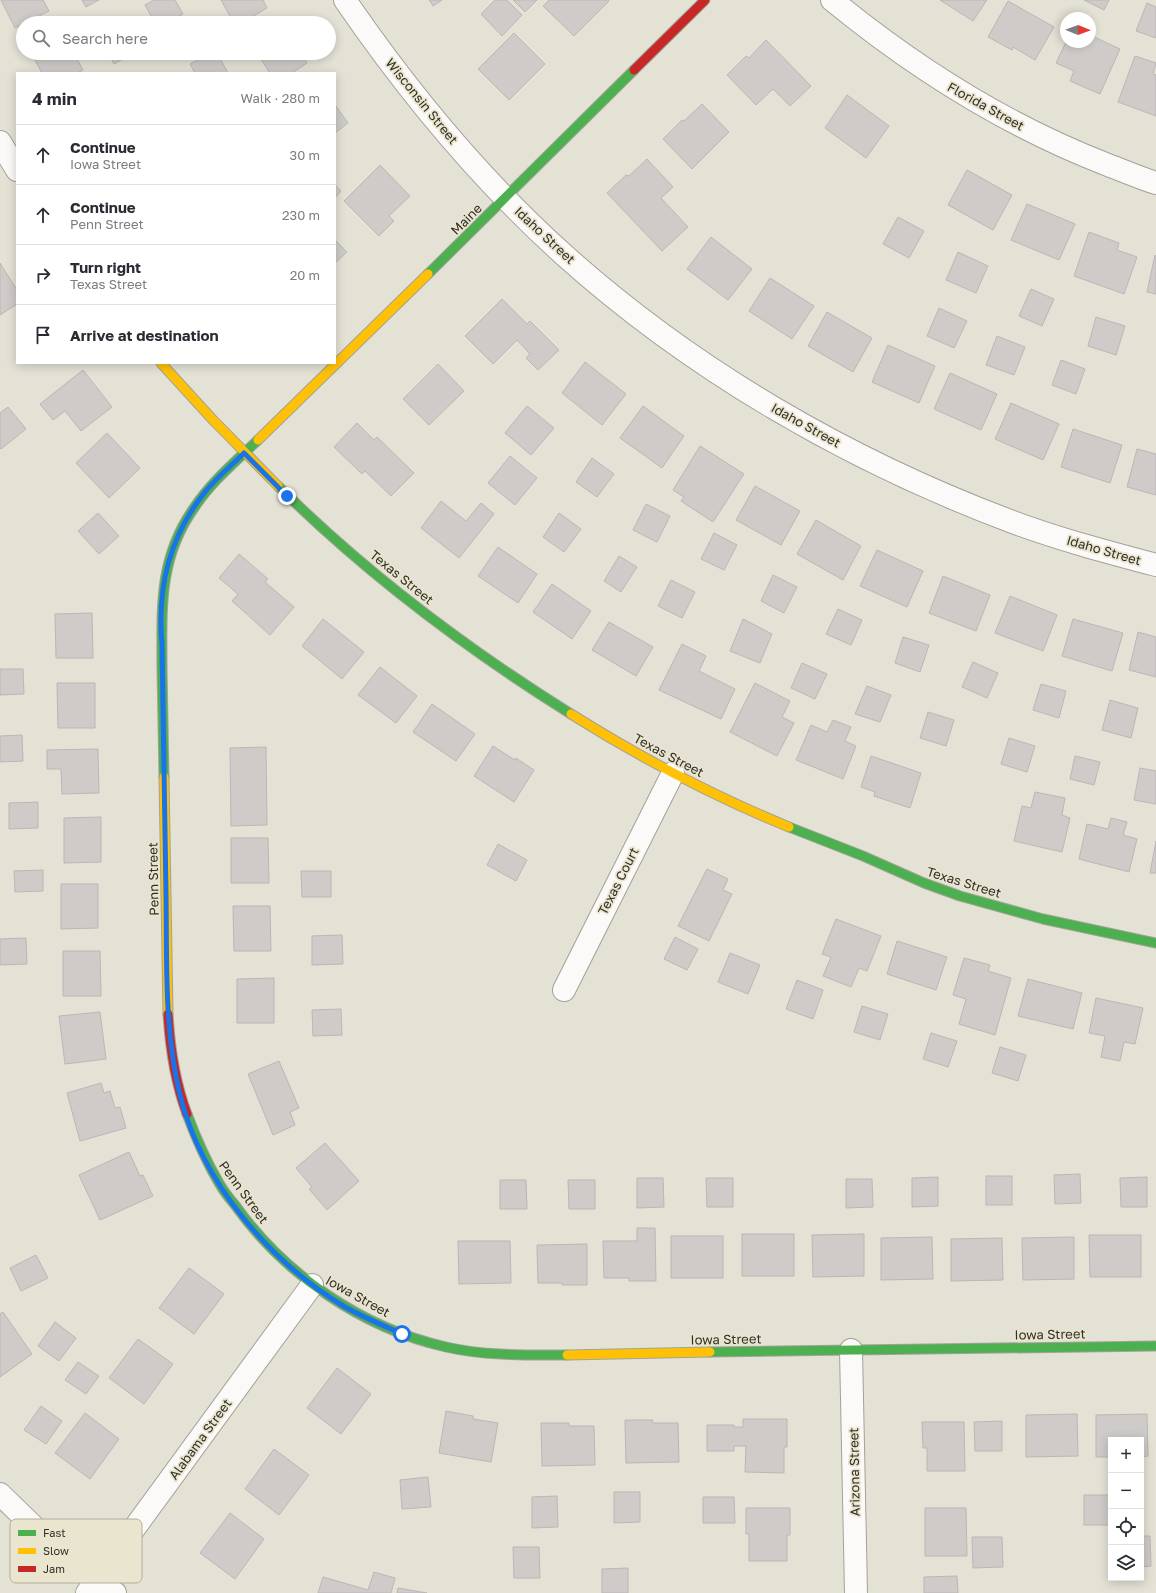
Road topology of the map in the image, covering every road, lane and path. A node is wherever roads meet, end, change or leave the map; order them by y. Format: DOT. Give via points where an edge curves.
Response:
graph roads {
  1 [pos="345,0"];
  2 [pos="705,0"];
  3 [pos="832,0"];
  4 [pos="0,142"];
  5 [pos="16,168"];
  6 [pos="1156,183"];
  7 [pos="505,197"];
  8 [pos="162,364"];
  9 [pos="336,364"];
  10 [pos="336,364"];
  11 [pos="244,453"];
  12 [pos="1156,565"];
  13 [pos="673,773"];
  14 [pos="1156,943"];
  15 [pos="564,990"];
  16 [pos="312,1285"];
  17 [pos="1156,1346"];
  18 [pos="851,1350"];
  19 [pos="0,1494"];
  20 [pos="26,1519"];
  21 [pos="141,1519"];
  22 [pos="92,1586"];
  23 [pos="115,1593"];
  24 [pos="856,1593"];
  1 -- 7 [label="street, Wisconsin Street" via="411,89 464,153"];
  2 -- 7 [label="street, Maine"];
  3 -- 6 [label="street, Florida Street" via="928,72 974,100 1086,157"];
  4 -- 5 [label="street"];
  7 -- 10 [label="street, Maine"];
  7 -- 12 [label="street, Idaho Street" via="564,254 626,306 690,354 765,402 914,481 1010,521 1090,548"];
  8 -- 11 [label="street, Texas Street"];
  9 -- 11 [label="street, Maine"];
  11 -- 13 [label="street, Texas Street" via="341,544 454,635 554,704"];
  11 -- 16 [label="street, Penn Street" via="206,492 187,517 170,553 161,592 168,1019 181,1096 194,1135 208,1165 229,1199 252,1228"];
  13 -- 14 [label="street, Texas Street" via="797,830 935,888 1070,925"];
  13 -- 15 [label="street, Texas Court"];
  16 -- 18 [label="street, Iowa Street" via="364,1317 402,1334 445,1347 489,1353 576,1355"];
  16 -- 21 [label="street, Alabama Street"];
  17 -- 18 [label="street, Iowa Street"];
  18 -- 24 [label="street, Arizona Street"];
  19 -- 20 [label="street"];
  22 -- 23 [label="street"];
}
